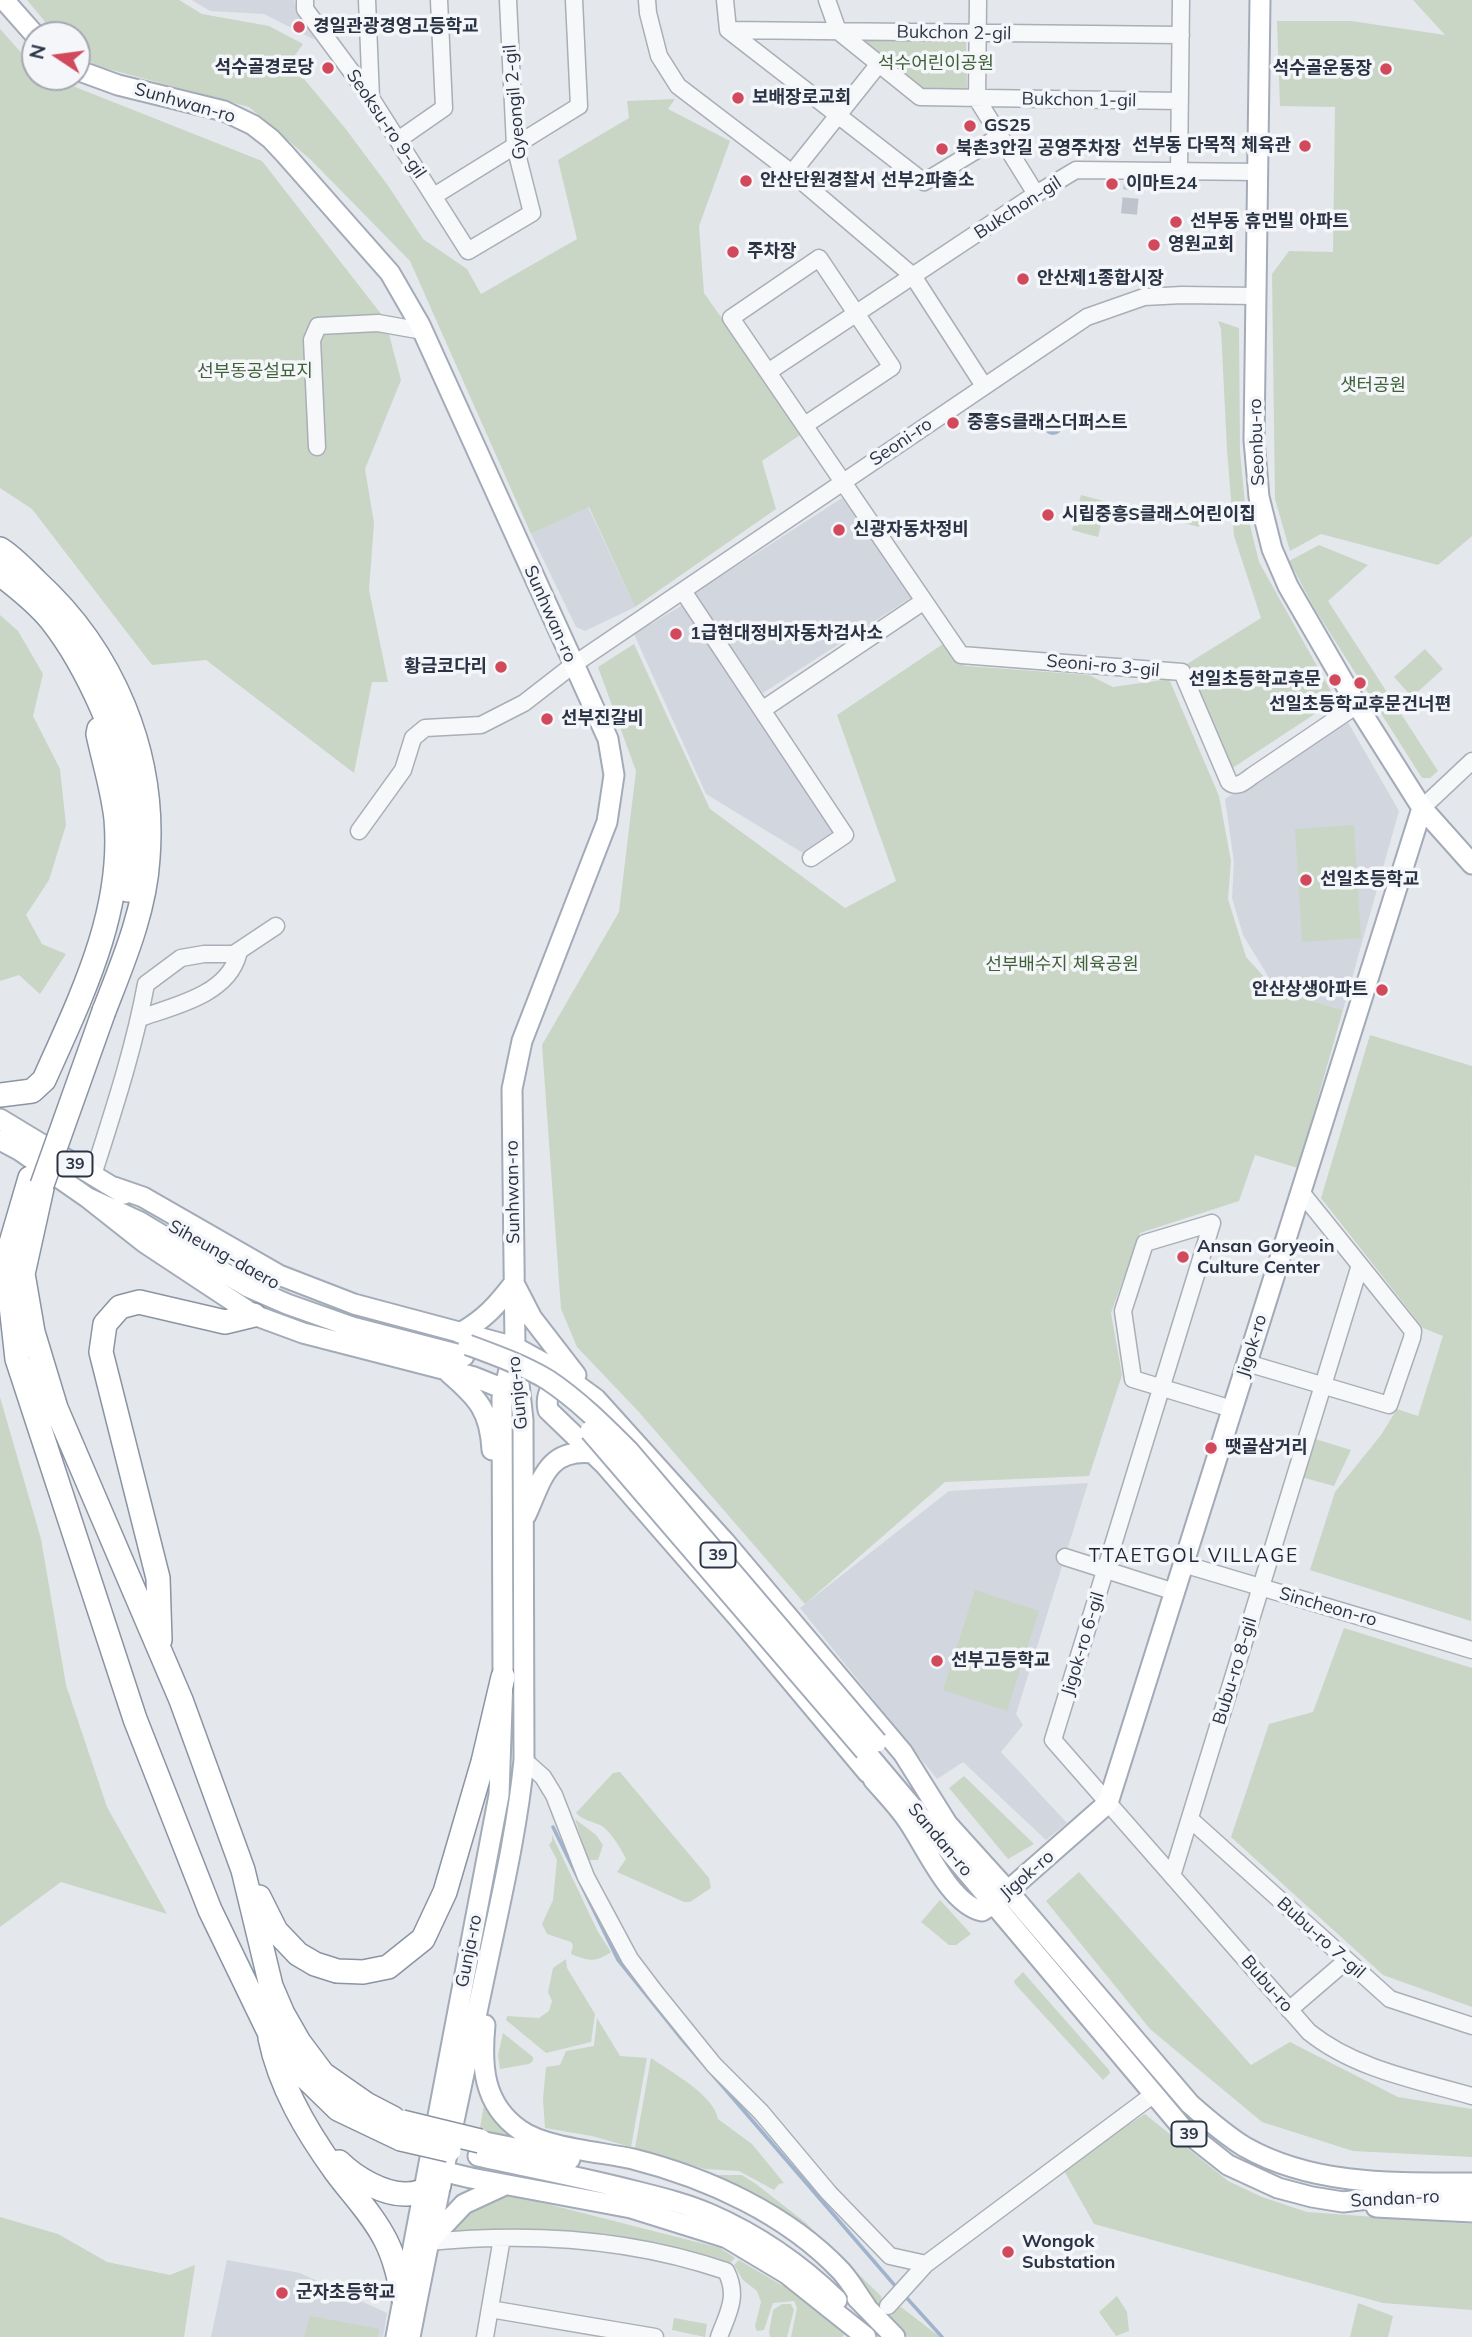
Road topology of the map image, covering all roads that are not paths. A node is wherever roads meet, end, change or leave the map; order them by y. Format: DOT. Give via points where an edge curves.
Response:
graph roads {
  1 [pos="4,0"];
  2 [pos="305,0"];
  3 [pos="367,0"];
  4 [pos="439,0"];
  5 [pos="508,0"];
  6 [pos="574,0"];
  7 [pos="647,0"];
  8 [pos="725,0"];
  9 [pos="827,0"];
  10 [pos="978,0"];
  11 [pos="1181,0"];
  12 [pos="1260,0"];
  13 [pos="23,21"];
  14 [pos="728,30"];
  15 [pos="838,31"];
  16 [pos="978,33"];
  17 [pos="1181,35"];
  18 [pos="878,65"];
  19 [pos="91,75"];
  20 [pos="371,98"];
  21 [pos="977,99"];
  22 [pos="1180,101"];
  23 [pos="838,116"];
  24 [pos="1000,136"];
  25 [pos="398,140"];
  26 [pos="515,146"];
  27 [pos="1179,170"];
  28 [pos="1258,172"];
  29 [pos="792,173"];
  30 [pos="1036,194"];
  31 [pos="434,197"];
  32 [pos="468,251"];
  33 [pos="913,276"];
  34 [pos="1256,296"];
  35 [pos="856,313"];
  36 [pos="423,331"];
  37 [pos="768,372"];
  38 [pos="984,386"];
  39 [pos="805,425"];
  40 [pos="317,447"];
  41 [pos="844,481"];
  42 [pos="0,549"];
  43 [pos="0,574"];
  44 [pos="682,591"];
  45 [pos="924,601"];
  46 [pos="573,665"];
  47 [pos="1357,705"];
  48 [pos="762,709"];
  49 [pos="103,712"];
  50 [pos="1472,761"];
  51 [pos="1422,808"];
  52 [pos="359,831"];
  53 [pos="811,858"];
  54 [pos="1472,864"];
  55 [pos="276,926"];
  56 [pos="237,955"];
  57 [pos="98,1008"];
  58 [pos="139,1018"];
  59 [pos="0,1096"];
  60 [pos="0,1119"];
  61 [pos="0,1140"];
  62 [pos="93,1175"];
  63 [pos="36,1181"];
  64 [pos="114,1187"];
  65 [pos="1301,1192"];
  66 [pos="88,1198"];
  67 [pos="144,1217"];
  68 [pos="1360,1265"];
  69 [pos="514,1283"];
  70 [pos="254,1315"];
  71 [pos="464,1345"];
  72 [pos="514,1347"];
  73 [pos="1247,1363"];
  74 [pos="446,1369"];
  75 [pos="1323,1385"];
  76 [pos="579,1387"];
  77 [pos="1162,1387"];
  78 [pos="512,1393"];
  79 [pos="598,1402"];
  80 [pos="1232,1409"];
  81 [pos="555,1419"];
  82 [pos="513,1437"];
  83 [pos="593,1453"];
  84 [pos="523,1523"];
  85 [pos="503,1535"];
  86 [pos="1065,1557"];
  87 [pos="1183,1564"];
  88 [pos="1105,1570"];
  89 [pos="1261,1587"];
  90 [pos="1175,1592"];
  91 [pos="1472,1650"];
  92 [pos="161,1653"];
  93 [pos="503,1677"];
  94 [pos="524,1760"];
  95 [pos="873,1779"];
  96 [pos="1108,1803"];
  97 [pos="1189,1818"];
  98 [pos="944,1833"];
  99 [pos="243,1870"];
  100 [pos="1172,1876"];
  101 [pos="1000,1898"];
  102 [pos="490,1951"];
  103 [pos="1346,1961"];
  104 [pos="1289,2010"];
  105 [pos="1472,2025"];
  106 [pos="268,2032"];
  107 [pos="1154,2094"];
  108 [pos="1472,2096"];
  109 [pos="402,2131"];
  110 [pos="314,2138"];
  111 [pos="479,2149"];
  112 [pos="1472,2173"];
  113 [pos="433,2179"];
  114 [pos="1344,2179"];
  115 [pos="1472,2183"];
  116 [pos="506,2185"];
  117 [pos="1472,2197"];
  118 [pos="1343,2202"];
  119 [pos="1472,2212"];
  120 [pos="502,2238"];
  121 [pos="428,2242"];
  122 [pos="920,2269"];
  123 [pos="403,2297"];
  124 [pos="891,2303"];
  125 [pos="866,2306"];
  126 [pos="490,2309"];
  127 [pos="396,2337"];
  128 [pos="410,2337"];
  129 [pos="485,2337"];
  130 [pos="655,2337"];
  131 [pos="719,2337"];
  132 [pos="867,2337"];
  133 [pos="895,2337"];
  1 -- 13 [label="main road"];
  2 -- 20 [label="street, Seoksu-ro 9-gil" via="305,9"];
  3 -- 20 [label="street"];
  4 -- 25 [label="street" via="444,108"];
  5 -- 26 [label="street, Gyeongil 2-gil"];
  6 -- 26 [label="street" via="579,106"];
  7 -- 29 [label="street" via="659,56 678,86"];
  8 -- 14 [label="street"];
  9 -- 15 [label="street"];
  10 -- 16 [label="street"];
  11 -- 17 [label="street"];
  12 -- 28 [label="main road, Seonbu-ro"];
  14 -- 15 [label="street, Bukchon 2-gil"];
  14 -- 23 [label="street"];
  15 -- 16 [label="street, Bukchon 2-gil"];
  15 -- 18 [label="street, Bukchon 1-gil"];
  16 -- 17 [label="street, Bukchon 2-gil"];
  16 -- 21 [label="street"];
  17 -- 22 [label="street"];
  18 -- 21 [label="street, Bukchon 1-gil" via="920,97"];
  18 -- 23 [label="street"];
  19 -- 36 [label="main road, Sunhwan-ro" via="224,111 253,125 285,154 390,273"];
  20 -- 25 [label="street, Seoksu-ro 9-gil"];
  21 -- 22 [label="street, Bukchon 1-gil"];
  21 -- 24 [label="street"];
  22 -- 27 [label="street"];
  23 -- 24 [label="street" via="924,182"];
  23 -- 29 [label="street"];
  24 -- 30 [label="street"];
  25 -- 31 [label="street, Seoksu-ro 9-gil"];
  26 -- 31 [label="street"];
  26 -- 32 [label="street, Gyeongil 2-gil" via="532,213"];
  27 -- 28 [label="street, Bukchon-gil"];
  27 -- 30 [label="street, Bukchon-gil" via="1132,176 1076,170"];
  28 -- 34 [label="main road, Seonbu-ro"];
  29 -- 33 [label="street"];
  30 -- 33 [label="street, Bukchon-gil"];
  31 -- 32 [label="street, Seoksu-ro 9-gil"];
  33 -- 35 [label="street, Bukchon-gil"];
  33 -- 38 [label="street"];
  34 -- 38 [label="street, Seoni-ro" via="1144,297 1122,304 1087,317"];
  34 -- 47 [label="main road, Seonbu-ro" via="1254,440 1259,497 1272,549 1288,586"];
  35 -- 37 [label="street, Bukchon-gil"];
  35 -- 37 [label="street, Seoni-ro 3-gil" via="819,258 731,318"];
  35 -- 39 [label="street" via="892,367"];
  36 -- 40 [label="street" via="378,323 318,326 312,340"];
  36 -- 46 [label="main road, Sunhwan-ro"];
  37 -- 39 [label="street, Seoni-ro 3-gil"];
  38 -- 41 [label="street, Seoni-ro"];
  39 -- 41 [label="street, Seoni-ro 3-gil"];
  41 -- 44 [label="street, Seoni-ro"];
  41 -- 45 [label="street, Seoni-ro 3-gil"];
  42 -- 57 [label="highway" via="80,627 105,666 139,752 149,805 141,905 123,962"];
  43 -- 49 [label="highway" via="51,620"];
  44 -- 46 [label="street, Seoni-ro"];
  44 -- 48 [label="street"];
  45 -- 47 [label="street, Seoni-ro 3-gil" via="961,655 1182,672 1232,785"];
  45 -- 48 [label="street"];
  46 -- 52 [label="street, Seoni-ro" via="524,703 481,725 425,727 413,738 403,770"];
  46 -- 69 [label="main road, Sunhwan-ro" via="608,740 614,775 612,799 598,849 522,1041 512,1089"];
  47 -- 51 [label="main road, Seonbu-ro"];
  48 -- 53 [label="street" via="845,835"];
  49 -- 57 [label="highway" via="131,804 132,857 127,899"];
  49 -- 59 [label="highway" via="98,734 116,817 112,898 104,933 44,1080 32,1091"];
  50 -- 51 [label="street, Jigok-ro"];
  51 -- 54 [label="main road, Seonbu-ro"];
  51 -- 65 [label="main road, Jigok-ro"];
  55 -- 58 [label="street" via="234,954 181,958 146,984"];
  56 -- 58 [label="street" via="234,970 209,990 184,1004"];
  57 -- 63 [label="highway"];
  58 -- 62 [label="street"];
  60 -- 62 [label="main road, Siheung-daero / 39"];
  61 -- 66 [label="main road, Siheung-daero / 39"];
  62 -- 64 [label="main road, Siheung-daero / 39"];
  63 -- 92 [label="highway" via="23,1274 33,1332 57,1408"];
  63 -- 106 [label="highway" via="6,1260 17,1359 135,1719 210,1910"];
  64 -- 67 [label="main road, Siheung-daero / 39"];
  64 -- 71 [label="main road" via="143,1197 279,1275 354,1304 419,1320"];
  65 -- 68 [label="street"];
  65 -- 73 [label="main road, Jigok-ro"];
  66 -- 67 [label="main road, Siheung-daero / 39"];
  66 -- 70 [label="main road" via="145,1243"];
  67 -- 71 [label="main road, Siheung-daero / 39" via="248,1287 287,1304 352,1327"];
  68 -- 75 [label="street, Bubu-ro 8-gil"];
  68 -- 75 [label="street" via="1413,1331 1389,1405"];
  69 -- 71 [label="main road"];
  69 -- 72 [label="main road, Sunhwan-ro"];
  69 -- 79 [label="main road" via="532,1318"];
  70 -- 74 [label="main road" via="303,1333"];
  70 -- 92 [label="highway" via="225,1322 139,1302 120,1307 105,1324 102,1352 158,1578"];
  71 -- 72 [label="main road"];
  71 -- 74 [label="main road" via="467,1337 473,1344 468,1363"];
  71 -- 98 [label="main road, Sandan-ro / 39, bridge" via="497,1367 543,1385 608,1448"];
  72 -- 76 [label="main road" via="555,1368"];
  72 -- 78 [label="main road, Gunja-ro"];
  73 -- 75 [label="street"];
  73 -- 80 [label="main road, Jigok-ro"];
  74 -- 78 [label="main road"];
  74 -- 85 [label="main road" via="482,1405 491,1430 493,1492"];
  75 -- 89 [label="street, Bubu-ro 8-gil"];
  76 -- 79 [label="main road"];
  76 -- 81 [label="main road" via="561,1382 552,1387 546,1401"];
  77 -- 77 [label="street, Jigok-ro 6-gil" via="1212,1223 1145,1243 1123,1311 1133,1379"];
  77 -- 80 [label="street"];
  77 -- 88 [label="street, Jigok-ro 6-gil"];
  78 -- 81 [label="main road"];
  78 -- 82 [label="main road, Gunja-ro"];
  79 -- 98 [label="main road" via="725,1542 903,1753"];
  80 -- 87 [label="main road, Jigok-ro"];
  81 -- 83 [label="main road"];
  82 -- 84 [label="main road, Gunja-ro"];
  82 -- 85 [label="main road, Gunja-ro"];
  83 -- 84 [label="main road" via="568,1453 545,1471"];
  83 -- 95 [label="main road"];
  84 -- 94 [label="main road, Gunja-ro"];
  85 -- 93 [label="main road, Gunja-ro"];
  86 -- 88 [label="street"];
  87 -- 89 [label="street, Sincheon-ro"];
  87 -- 90 [label="main road, Jigok-ro"];
  88 -- 90 [label="street"];
  88 -- 96 [label="street, Jigok-ro 6-gil" via="1053,1740"];
  89 -- 91 [label="street, Sincheon-ro"];
  89 -- 97 [label="street, Bubu-ro 8-gil"];
  90 -- 96 [label="main road, Jigok-ro"];
  92 -- 99 [label="highway"];
  93 -- 99 [label="highway" via="445,1892 423,1939 388,1967 337,1971 298,1954 276,1931"];
  93 -- 113 [label="main road, Gunja-ro" via="499,1795"];
  94 -- 102 [label="main road, Gunja-ro"];
  94 -- 122 [label="street" via="554,1795 586,1877 630,1959 655,1992 829,2193 890,2256"];
  95 -- 98 [label="main road"];
  95 -- 101 [label="main road" via="908,1821 953,1891 972,1909 982,1911"];
  96 -- 100 [label="street, Bubu-ro"];
  96 -- 101 [label="main road, Jigok-ro"];
  97 -- 100 [label="street, Bubu-ro 8-gil"];
  97 -- 103 [label="street, Bubu-ro 7-gil"];
  98 -- 101 [label="main road, Sandan-ro / 39"];
  99 -- 109 [label="highway" via="271,1986 299,2042 323,2074"];
  100 -- 104 [label="street, Bubu-ro"];
  101 -- 107 [label="main road, Sandan-ro / 39"];
  101 -- 114 [label="main road, Sandan-ro / 39" via="1190,2104 1217,2127 1271,2159"];
  102 -- 113 [label="main road, Gunja-ro"];
  102 -- 125 [label="main road" via="485,2083 508,2119 538,2138 664,2168 749,2203 821,2253 843,2273"];
  103 -- 104 [label="street"];
  103 -- 105 [label="street, Bubu-ro 7-gil" via="1390,1999"];
  104 -- 108 [label="street, Bubu-ro" via="1326,2046 1348,2058"];
  106 -- 109 [label="highway" via="338,2109"];
  106 -- 110 [label="highway" via="292,2101"];
  107 -- 118 [label="main road, Sandan-ro / 39" via="1185,2131 1228,2165 1278,2188"];
  107 -- 122 [label="street"];
  109 -- 111 [label="highway, bridge"];
  110 -- 113 [label="highway" via="349,2173 391,2192 408,2194"];
  110 -- 123 [label="highway" via="386,2240"];
  111 -- 125 [label="main road" via="615,2169 686,2188 739,2210 817,2261"];
  111 -- 132 [label="main road" via="708,2213 810,2274"];
  112 -- 114 [label="main road" via="1418,2172"];
  113 -- 116 [label="main road"];
  113 -- 121 [label="main road, Gunja-ro"];
  113 -- 123 [label="main road, Gunja-ro"];
  114 -- 115 [label="main road, Sandan-ro / 39"];
  116 -- 121 [label="main road" via="464,2204"];
  116 -- 132 [label="main road" via="631,2208 727,2238 786,2274"];
  117 -- 118 [label="main road, Sandan-ro / 39" via="1401,2195"];
  118 -- 119 [label="main road"];
  120 -- 121 [label="street"];
  120 -- 126 [label="street"];
  120 -- 131 [label="street" via="541,2237 658,2251 726,2272 733,2284 733,2301"];
  121 -- 128 [label="main road, Gunja-ro"];
  122 -- 124 [label="street"];
  123 -- 127 [label="main road, Gunja-ro"];
  125 -- 133 [label="main road"];
  126 -- 129 [label="street"];
  126 -- 130 [label="street"];
}
